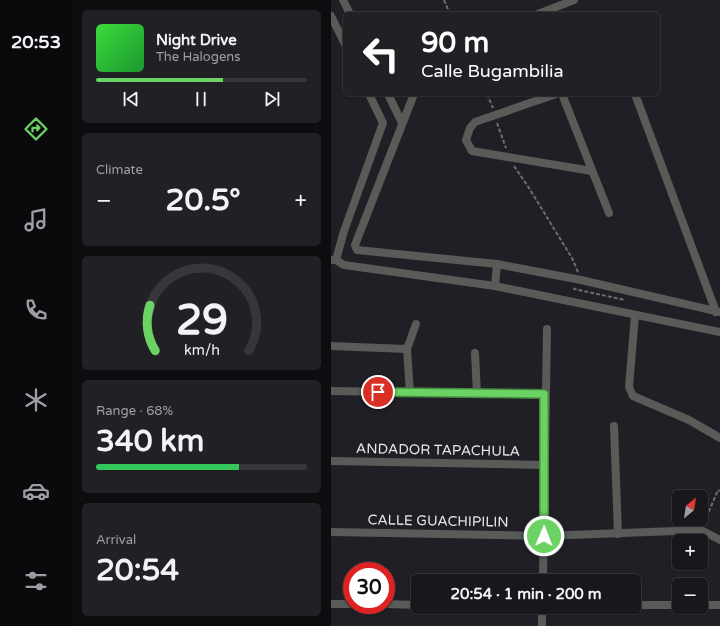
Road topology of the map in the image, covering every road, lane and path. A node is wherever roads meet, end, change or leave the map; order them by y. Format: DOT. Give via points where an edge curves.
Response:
graph roads {
  1 [pos="343,0"];
  2 [pos="444,0"];
  3 [pos="574,0"];
  4 [pos="349,12"];
  5 [pos="449,12"];
  6 [pos="543,12"];
  7 [pos="331,16"];
  8 [pos="343,40"];
  9 [pos="370,96"];
  10 [pos="389,96"];
  11 [pos="413,96"];
  12 [pos="488,96"];
  13 [pos="550,96"];
  14 [pos="563,96"];
  15 [pos="636,96"];
  16 [pos="495,115"];
  17 [pos="402,123"];
  18 [pos="509,157"];
  19 [pos="593,171"];
  20 [pos="609,213"];
  21 [pos="333,260"];
  22 [pos="497,264"];
  23 [pos="581,280"];
  24 [pos="495,286"];
  25 [pos="629,301"];
  26 [pos="718,312"];
  27 [pos="635,315"];
  28 [pos="416,324"];
  29 [pos="547,329"];
  30 [pos="720,332"];
  31 [pos="331,346"];
  32 [pos="407,349"];
  33 [pos="475,354"];
  34 [pos="331,391"];
  35 [pos="409,393"];
  36 [pos="477,394"];
  37 [pos="544,394"];
  38 [pos="614,426"];
  39 [pos="720,438"];
  40 [pos="331,461"];
  41 [pos="545,465"];
  42 [pos="720,491"];
  43 [pos="701,530"];
  44 [pos="331,532"];
  45 [pos="618,534"];
  46 [pos="544,536"];
  47 [pos="720,540"];
  48 [pos="543,574"];
  49 [pos="331,604"];
  50 [pos="343,604"];
  51 [pos="395,604"];
  52 [pos="411,605"];
  53 [pos="641,605"];
  54 [pos="672,605"];
  55 [pos="708,605"];
  56 [pos="720,605"];
  57 [pos="542,614"];
  58 [pos="542,626"];
  1 -- 4 [label="street"];
  2 -- 5 [label="path"];
  3 -- 6 [label="street"];
  7 -- 8 [label="street"];
  9 -- 21 [label="street" via="383,123"];
  10 -- 17 [label="street"];
  11 -- 17 [label="street"];
  12 -- 16 [label="path"];
  13 -- 16 [label="street"];
  14 -- 19 [label="street"];
  15 -- 26 [label="street"];
  16 -- 18 [label="path"];
  16 -- 18 [label="street" via="475,122 466,140 472,151"];
  17 -- 22 [label="street" via="355,245 357,250"];
  18 -- 19 [label="street"];
  18 -- 23 [label="path" via="573,258"];
  19 -- 20 [label="street"];
  21 -- 24 [label="street" via="344,264"];
  22 -- 23 [label="street"];
  22 -- 24 [label="street"];
  23 -- 25 [label="path" via="574,289"];
  23 -- 26 [label="street"];
  24 -- 27 [label="street"];
  27 -- 30 [label="street"];
  27 -- 39 [label="street" via="629,387 633,396 689,420"];
  28 -- 32 [label="street"];
  29 -- 37 [label="street"];
  31 -- 32 [label="street"];
  32 -- 35 [label="street"];
  33 -- 36 [label="street"];
  34 -- 35 [label="street"];
  35 -- 36 [label="street"];
  36 -- 37 [label="street"];
  37 -- 41 [label="street"];
  38 -- 45 [label="street"];
  40 -- 41 [label="street, ANDADOR TAPACHULA"];
  41 -- 46 [label="street"];
  42 -- 43 [label="path" via="717,490"];
  43 -- 45 [label="street, CALLE GUACHIPILIN"];
  43 -- 47 [label="street"];
  44 -- 46 [label="street, CALLE GUACHIPILIN"];
  45 -- 46 [label="street, CALLE GUACHIPILIN"];
  46 -- 48 [label="street"];
  49 -- 50 [label="street"];
  51 -- 52 [label="street"];
  53 -- 54 [label="street"];
  55 -- 56 [label="street"];
  57 -- 58 [label="street"];
}
